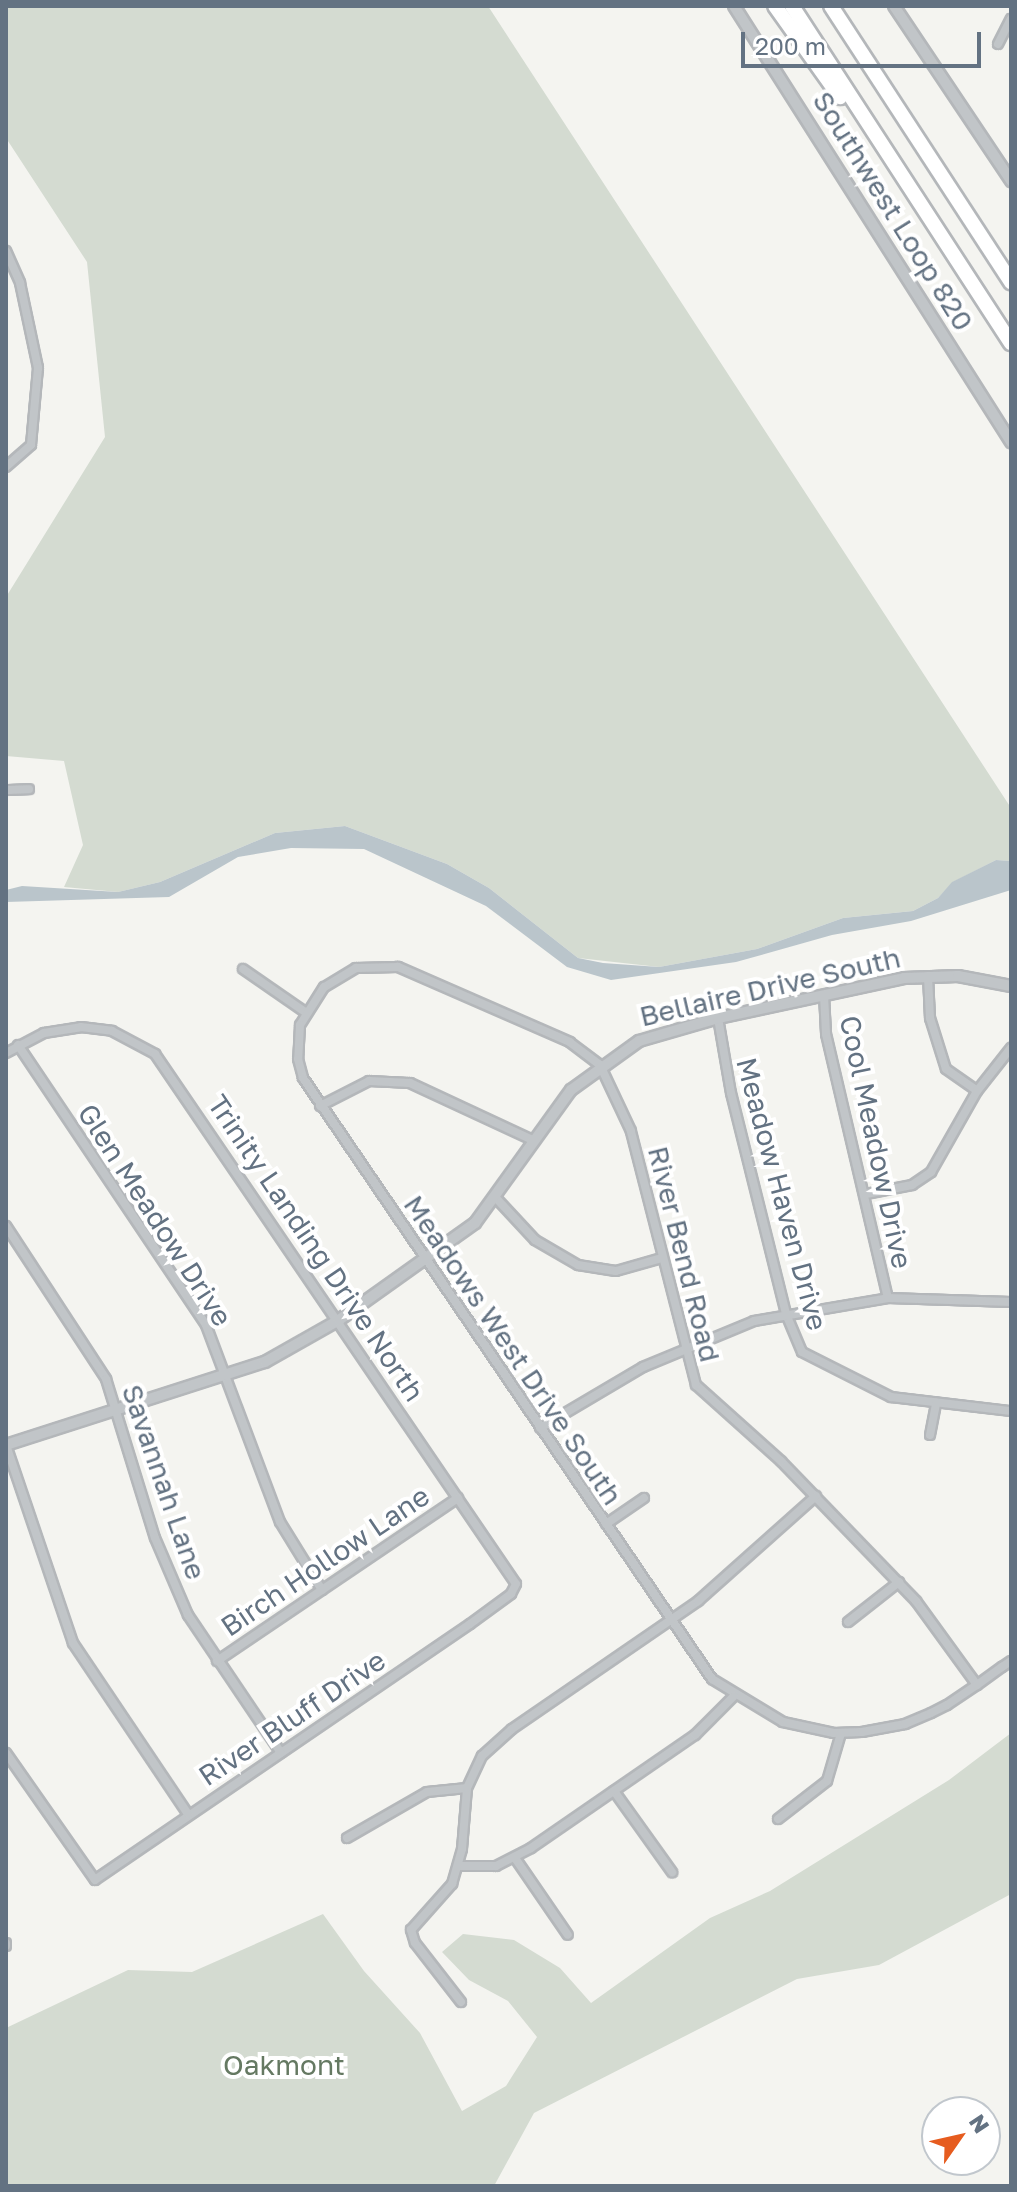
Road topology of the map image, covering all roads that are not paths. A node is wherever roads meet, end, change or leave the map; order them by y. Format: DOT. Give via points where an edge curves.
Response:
graph roads {
  1 [pos="734,6"];
  2 [pos="775,6"];
  3 [pos="792,6"];
  4 [pos="831,6"];
  5 [pos="894,6"];
  6 [pos="1011,19"];
  7 [pos="998,44"];
  8 [pos="1011,181"];
  9 [pos="927,213"];
  10 [pos="6,251"];
  11 [pos="1011,282"];
  12 [pos="1011,343"];
  13 [pos="1011,442"];
  14 [pos="7,467"];
  15 [pos="29,789"];
  16 [pos="6,790"];
  17 [pos="243,969"];
  18 [pos="928,976"];
  19 [pos="1011,986"];
  20 [pos="824,995"];
  21 [pos="305,1012"];
  22 [pos="718,1018"];
  23 [pos="18,1045"];
  24 [pos="1011,1048"];
  25 [pos="6,1053"];
  26 [pos="600,1065"];
  27 [pos="977,1091"];
  28 [pos="320,1106"];
  29 [pos="533,1140"];
  30 [pos="866,1194"];
  31 [pos="496,1198"];
  32 [pos="6,1226"];
  33 [pos="662,1258"];
  34 [pos="427,1261"];
  35 [pos="888,1298"];
  36 [pos="1010,1299"];
  37 [pos="786,1314"];
  38 [pos="339,1320"];
  39 [pos="684,1349"];
  40 [pos="227,1377"];
  41 [pos="936,1403"];
  42 [pos="116,1411"];
  43 [pos="1011,1411"];
  44 [pos="540,1428"];
  45 [pos="930,1435"];
  46 [pos="6,1445"];
  47 [pos="816,1496"];
  48 [pos="458,1498"];
  49 [pos="644,1498"];
  50 [pos="606,1524"];
  51 [pos="899,1582"];
  52 [pos="322,1590"];
  53 [pos="514,1591"];
  54 [pos="669,1620"];
  55 [pos="848,1622"];
  56 [pos="217,1661"];
  57 [pos="1011,1661"];
  58 [pos="977,1685"];
  59 [pos="734,1696"];
  60 [pos="841,1733"];
  61 [pos="6,1753"];
  62 [pos="281,1753"];
  63 [pos="467,1788"];
  64 [pos="614,1791"];
  65 [pos="188,1814"];
  66 [pos="778,1819"];
  67 [pos="347,1838"];
  68 [pos="515,1858"];
  69 [pos="459,1866"];
  70 [pos="672,1872"];
  71 [pos="568,1935"];
  72 [pos="461,2002"];
  1 -- 13 [label="street, Southwest Loop 820"];
  2 -- 9 [label="highway" via="911,205"];
  3 -- 9 [label="highway"];
  4 -- 11 [label="highway"];
  5 -- 8 [label="street"];
  6 -- 7 [label="street"];
  9 -- 12 [label="highway"];
  10 -- 14 [label="street" via="20,283 38,368 31,445"];
  15 -- 16 [label="street"];
  17 -- 21 [label="street"];
  18 -- 19 [label="street, Bellaire Drive South"];
  18 -- 20 [label="street, Bellaire Drive South"];
  18 -- 27 [label="street" via="930,1018 942,1059 950,1075"];
  20 -- 22 [label="street, Bellaire Drive South"];
  20 -- 30 [label="street, Cool Meadow Drive" via="826,1034"];
  21 -- 26 [label="street, River Bend Road" via="338,976 370,965 398,967 570,1042"];
  21 -- 28 [label="street, Meadows West Drive South" via="297,1044 299,1068"];
  22 -- 26 [label="street, Bellaire Drive South" via="639,1041"];
  22 -- 37 [label="street, Meadow Haven Drive" via="731,1093"];
  23 -- 25 [label="street, Trinity Landing Drive North"];
  23 -- 38 [label="street, Trinity Landing Drive North" via="44,1033 81,1027 112,1031 145,1045 173,1076"];
  23 -- 40 [label="street, Glen Meadow Drive" via="206,1325"];
  24 -- 27 [label="street"];
  26 -- 29 [label="street, Bellaire Drive South" via="571,1090"];
  26 -- 33 [label="street, River Bend Road" via="631,1131"];
  27 -- 30 [label="street" via="924,1179"];
  28 -- 29 [label="street" via="369,1081 410,1083"];
  28 -- 34 [label="street, Meadows West Drive South"];
  29 -- 31 [label="street, Bellaire Drive South"];
  30 -- 35 [label="street, Cool Meadow Drive"];
  31 -- 33 [label="street" via="535,1240 578,1265 616,1271"];
  31 -- 34 [label="street, Bellaire Drive South" via="475,1223"];
  32 -- 42 [label="street, Savannah Lane" via="86,1343"];
  33 -- 39 [label="street, River Bend Road"];
  34 -- 38 [label="street, Bellaire Drive South"];
  34 -- 44 [label="street, Meadows West Drive South"];
  35 -- 36 [label="street"];
  35 -- 37 [label="street"];
  37 -- 39 [label="street"];
  37 -- 41 [label="street, Meadow Haven Drive" via="797,1344 809,1357 891,1397"];
  38 -- 40 [label="street, Bellaire Drive South" via="298,1346"];
  38 -- 48 [label="street, Trinity Landing Drive North"];
  39 -- 44 [label="street"];
  39 -- 47 [label="street, River Bend Road" via="702,1393"];
  40 -- 42 [label="street, Bellaire Drive South"];
  40 -- 52 [label="street, Glen Meadow Drive" via="280,1522"];
  41 -- 43 [label="street, Meadow Haven Drive"];
  41 -- 45 [label="street"];
  42 -- 46 [label="street, Bellaire Drive South"];
  42 -- 56 [label="street, Savannah Lane" via="164,1562"];
  44 -- 50 [label="street, Meadows West Drive South"];
  46 -- 65 [label="street" via="73,1643"];
  47 -- 51 [label="street, River Bend Road"];
  47 -- 54 [label="street" via="740,1569"];
  48 -- 52 [label="street, Birch Hollow Lane"];
  48 -- 53 [label="street, Trinity Landing Drive North" via="515,1580"];
  49 -- 50 [label="street"];
  50 -- 54 [label="street, Meadows West Drive South"];
  51 -- 55 [label="street"];
  51 -- 58 [label="street, River Bend Road"];
  52 -- 56 [label="street, Birch Hollow Lane"];
  53 -- 62 [label="street, River Bluff Drive"];
  54 -- 59 [label="street, Meadows West Drive South" via="712,1679"];
  54 -- 63 [label="street" via="512,1729 482,1756"];
  56 -- 62 [label="street, Savannah Lane"];
  57 -- 58 [label="street, Meadows West Drive South"];
  58 -- 60 [label="street, Meadows West Drive South" via="905,1724"];
  59 -- 60 [label="street, Meadows West Drive South" via="783,1722"];
  59 -- 64 [label="street" via="695,1735"];
  60 -- 66 [label="street" via="827,1781"];
  61 -- 65 [label="street, River Bluff Drive" via="95,1880"];
  62 -- 65 [label="street, River Bluff Drive"];
  63 -- 67 [label="street" via="427,1792"];
  63 -- 69 [label="street"];
  64 -- 68 [label="street"];
  64 -- 70 [label="street"];
  68 -- 69 [label="street" via="496,1866"];
  68 -- 71 [label="street"];
  69 -- 72 [label="street" via="443,1899 411,1930"];
}
